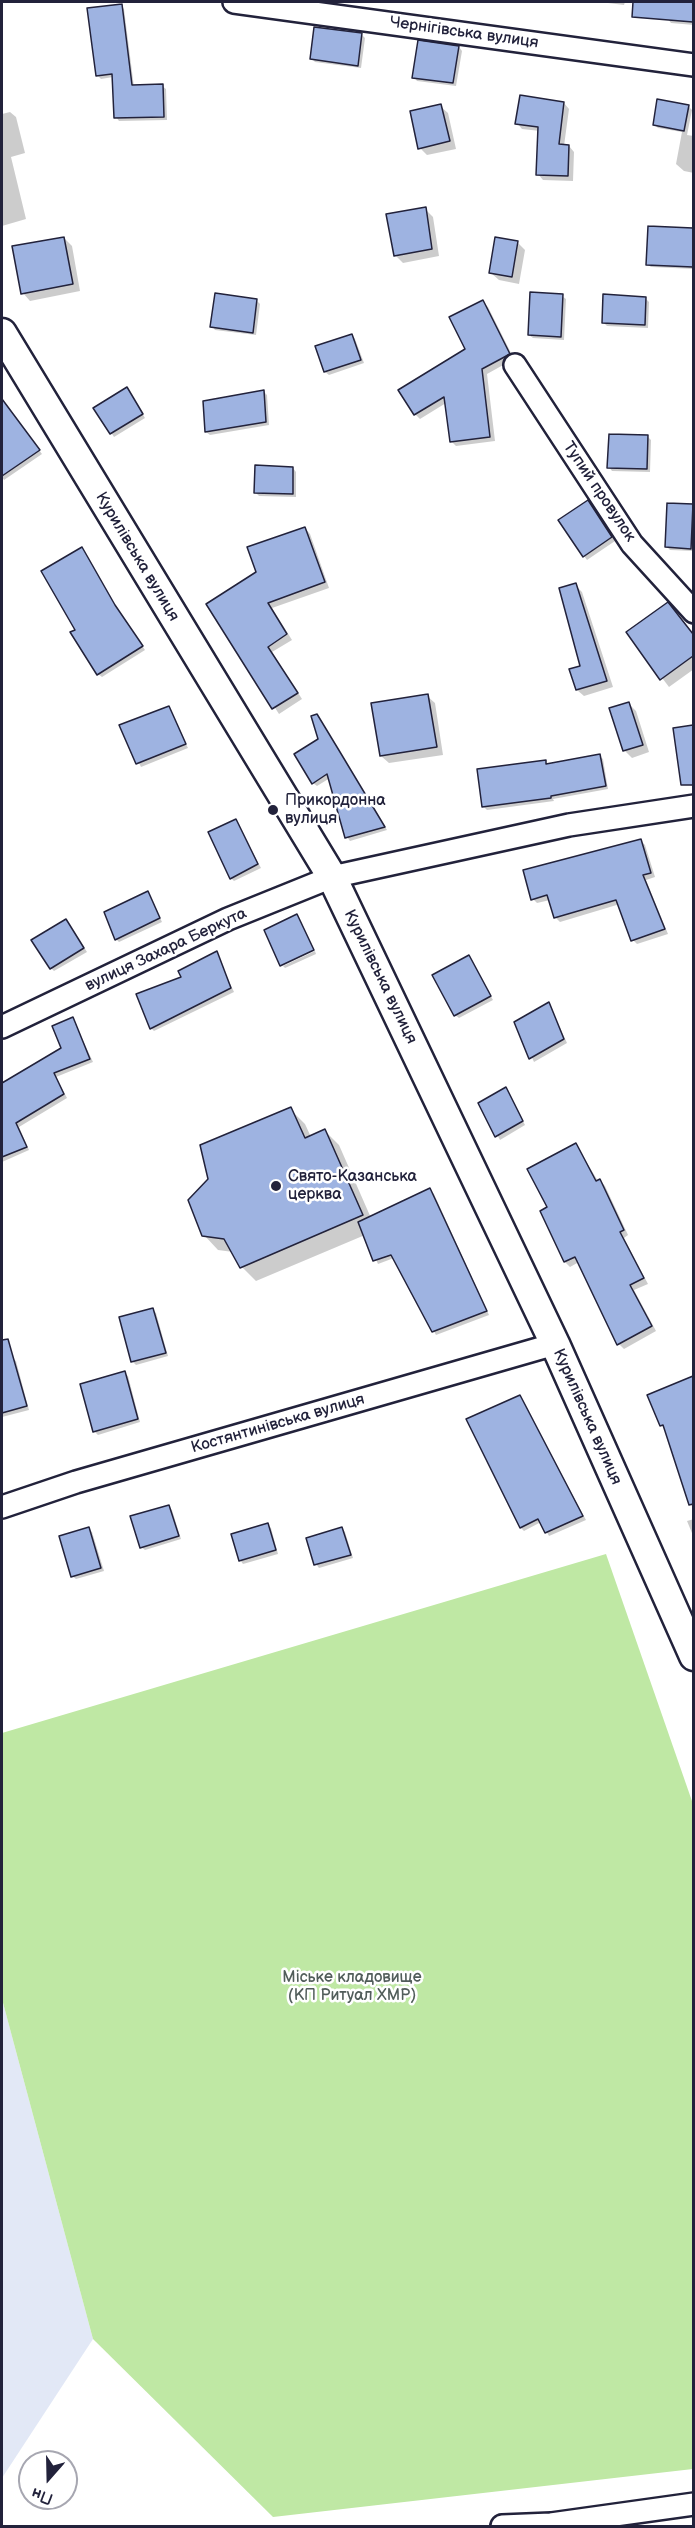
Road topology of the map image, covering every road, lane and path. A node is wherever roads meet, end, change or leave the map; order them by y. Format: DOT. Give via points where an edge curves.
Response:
graph roads {
  1 [pos="234,2"];
  2 [pos="693,65"];
  3 [pos="2,333"];
  4 [pos="515,365"];
  5 [pos="693,612"];
  6 [pos="693,806"];
  7 [pos="332,877"];
  8 [pos="2,1027"];
  9 [pos="555,1344"];
  10 [pos="2,1507"];
  11 [pos="693,1656"];
  12 [pos="693,2504"];
  13 [pos="502,2526"];
  1 -- 2 [label="street, Чернігівська вулиця"];
  3 -- 7 [label="main road, Курилівська вулиця"];
  4 -- 5 [label="street, Тупий провулок" via="632,544"];
  6 -- 7 [label="street" via="568,825"];
  7 -- 8 [label="street, вулиця Захара Беркута" via="228,919"];
  7 -- 9 [label="main road, Курилівська вулиця"];
  9 -- 10 [label="street, Костянтинівська вулиця" via="76,1482"];
  9 -- 11 [label="main road, Курилівська вулиця"];
  12 -- 13 [label="street" via="551,2524"];
}
